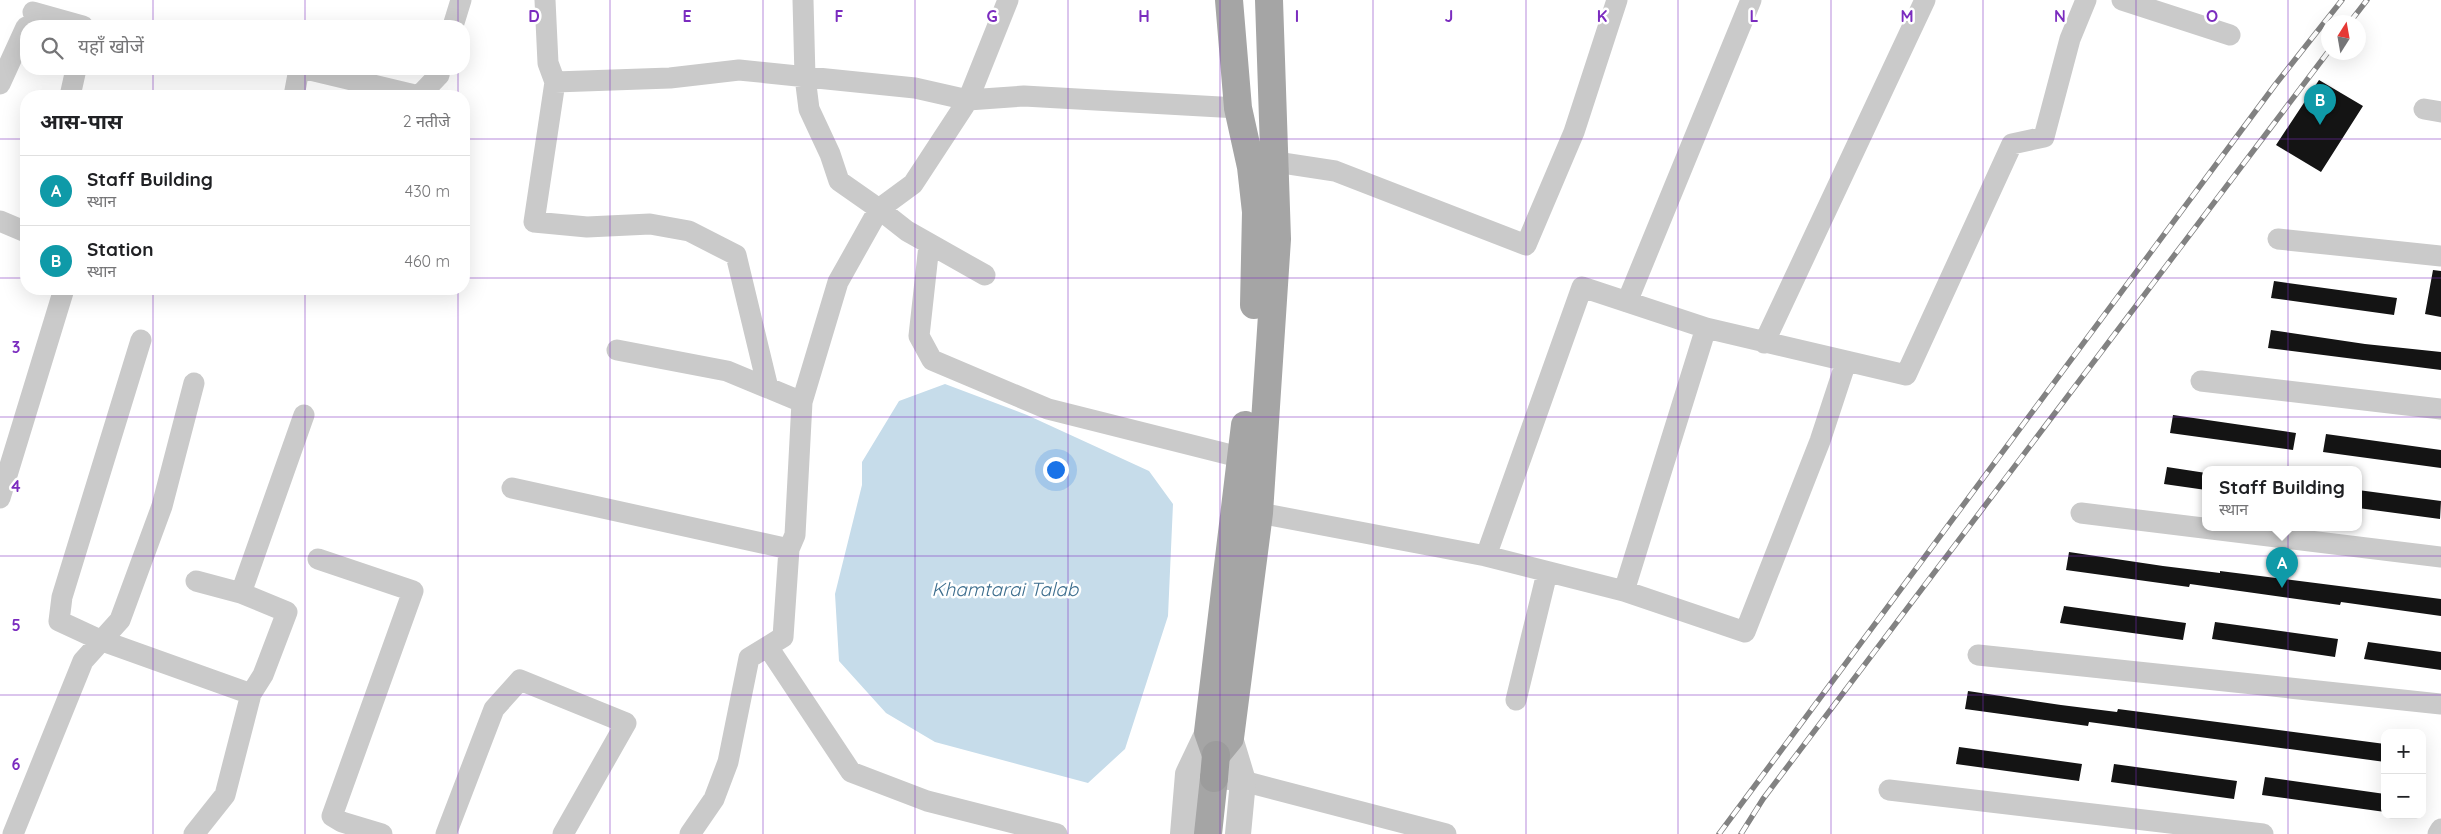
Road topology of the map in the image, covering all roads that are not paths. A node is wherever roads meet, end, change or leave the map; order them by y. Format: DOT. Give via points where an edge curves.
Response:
graph roads {
  1 [pos="461,0"];
  2 [pos="545,0"];
  3 [pos="803,0"];
  4 [pos="1008,0"];
  5 [pos="1229,0"];
  6 [pos="1269,0"];
  7 [pos="1618,0"];
  8 [pos="1750,0"];
  9 [pos="1925,0"];
  10 [pos="2086,0"];
  11 [pos="2122,0"];
  12 [pos="31,16"];
  13 [pos="51,20"];
  14 [pos="455,20"];
  15 [pos="2230,35"];
  16 [pos="20,40"];
  17 [pos="75,75"];
  18 [pos="298,75"];
  19 [pos="331,75"];
  20 [pos="438,75"];
  21 [pos="805,77"];
  22 [pos="555,82"];
  23 [pos="0,84"];
  24 [pos="71,90"];
  25 [pos="295,90"];
  26 [pos="393,90"];
  27 [pos="424,90"];
  28 [pos="968,100"];
  29 [pos="1238,108"];
  30 [pos="1264,164"];
  31 [pos="879,209"];
  32 [pos="0,221"];
  33 [pos="20,229"];
  34 [pos="2278,239"];
  35 [pos="929,245"];
  36 [pos="2441,256"];
  37 [pos="985,275"];
  38 [pos="62,295"];
  39 [pos="1627,302"];
  40 [pos="1706,328"];
  41 [pos="141,340"];
  42 [pos="1764,343"];
  43 [pos="617,350"];
  44 [pos="1846,362"];
  45 [pos="2201,381"];
  46 [pos="194,383"];
  47 [pos="768,388"];
  48 [pos="802,402"];
  49 [pos="2441,409"];
  50 [pos="304,415"];
  51 [pos="1243,458"];
  52 [pos="512,488"];
  53 [pos="0,498"];
  54 [pos="1248,510"];
  55 [pos="2081,513"];
  56 [pos="2202,528"];
  57 [pos="2228,531"];
  58 [pos="789,549"];
  59 [pos="1486,556"];
  60 [pos="2441,557"];
  61 [pos="318,559"];
  62 [pos="1547,573"];
  63 [pos="196,580"];
  64 [pos="1624,591"];
  65 [pos="241,593"];
  66 [pos="100,640"];
  67 [pos="768,647"];
  68 [pos="1978,655"];
  69 [pos="251,694"];
  70 [pos="1516,700"];
  71 [pos="2441,704"];
  72 [pos="1211,755"];
  73 [pos="1243,781"];
  74 [pos="1889,790"];
  75 [pos="341,828"];
  76 [pos="2441,829"];
  77 [pos="13,834"];
  78 [pos="194,834"];
  79 [pos="382,834"];
  80 [pos="446,834"];
  81 [pos="563,834"];
  82 [pos="690,834"];
  83 [pos="1057,834"];
  84 [pos="1183,834"];
  85 [pos="1208,834"];
  86 [pos="1238,834"];
  87 [pos="1446,834"];
  88 [pos="2264,834"];
  89 [pos="2438,834"];
  1 -- 14 [label="street"];
  2 -- 22 [label="street" via="548,63"];
  3 -- 21 [label="street"];
  4 -- 28 [label="street"];
  5 -- 29 [label="main road"];
  6 -- 30 [label="main road" via="1271,106"];
  7 -- 30 [label="street" via="1574,132 1526,245 1336,171"];
  8 -- 39 [label="street"];
  9 -- 42 [label="street"];
  10 -- 44 [label="street" via="2070,39 2044,137 2012,144 1906,375"];
  11 -- 15 [label="street"];
  12 -- 13 [label="street"];
  16 -- 23 [label="street"];
  17 -- 24 [label="street"];
  18 -- 25 [label="street"];
  19 -- 26 [label="street"];
  20 -- 27 [label="street"];
  21 -- 22 [label="street" via="738,70 670,78"];
  21 -- 28 [label="street" via="915,88"];
  21 -- 31 [label="street" via="809,109 839,181"];
  22 -- 47 [label="street" via="534,222 588,227 650,224 689,231 736,254"];
  28 -- 29 [label="street" via="1024,96"];
  28 -- 31 [label="street" via="913,184"];
  29 -- 30 [label="main road"];
  30 -- 51 [label="main road" via="1256,212 1255,297"];
  30 -- 54 [label="main road" via="1277,239"];
  31 -- 35 [label="street"];
  31 -- 48 [label="street" via="838,282"];
  32 -- 33 [label="street"];
  34 -- 36 [label="street"];
  35 -- 37 [label="street"];
  35 -- 51 [label="street" via="919,336 932,360 1048,409"];
  38 -- 53 [label="street"];
  39 -- 40 [label="street"];
  39 -- 59 [label="street" via="1582,287"];
  40 -- 42 [label="street"];
  40 -- 64 [label="street"];
  41 -- 66 [label="street" via="61,605 59,621"];
  42 -- 44 [label="street"];
  43 -- 47 [label="street" via="727,371"];
  44 -- 64 [label="street" via="1820,441 1745,632"];
  45 -- 49 [label="street"];
  46 -- 66 [label="street" via="162,506 120,620"];
  47 -- 48 [label="street"];
  48 -- 58 [label="street" via="794,535"];
  50 -- 65 [label="street"];
  51 -- 54 [label="main road"];
  52 -- 58 [label="street"];
  54 -- 59 [label="street"];
  54 -- 72 [label="main road"];
  55 -- 56 [label="street"];
  57 -- 60 [label="street"];
  58 -- 67 [label="street" via="783,637"];
  59 -- 62 [label="street"];
  61 -- 75 [label="street" via="413,590 332,816"];
  62 -- 64 [label="street"];
  62 -- 70 [label="street"];
  63 -- 65 [label="street"];
  65 -- 69 [label="street" via="287,612 263,675"];
  66 -- 69 [label="street"];
  66 -- 77 [label="street" via="83,661"];
  67 -- 82 [label="street" via="749,658 728,762 714,799"];
  67 -- 83 [label="street" via="851,772 927,801"];
  68 -- 71 [label="street"];
  69 -- 78 [label="street" via="225,795"];
  72 -- 73 [label="street"];
  72 -- 73 [label="street"];
  72 -- 84 [label="street"];
  72 -- 85 [label="main road"];
  73 -- 86 [label="street"];
  73 -- 87 [label="street"];
  74 -- 88 [label="street"];
  75 -- 79 [label="street"];
  76 -- 89 [label="street"];
  80 -- 81 [label="street" via="494,709 520,680 626,723"];
}
